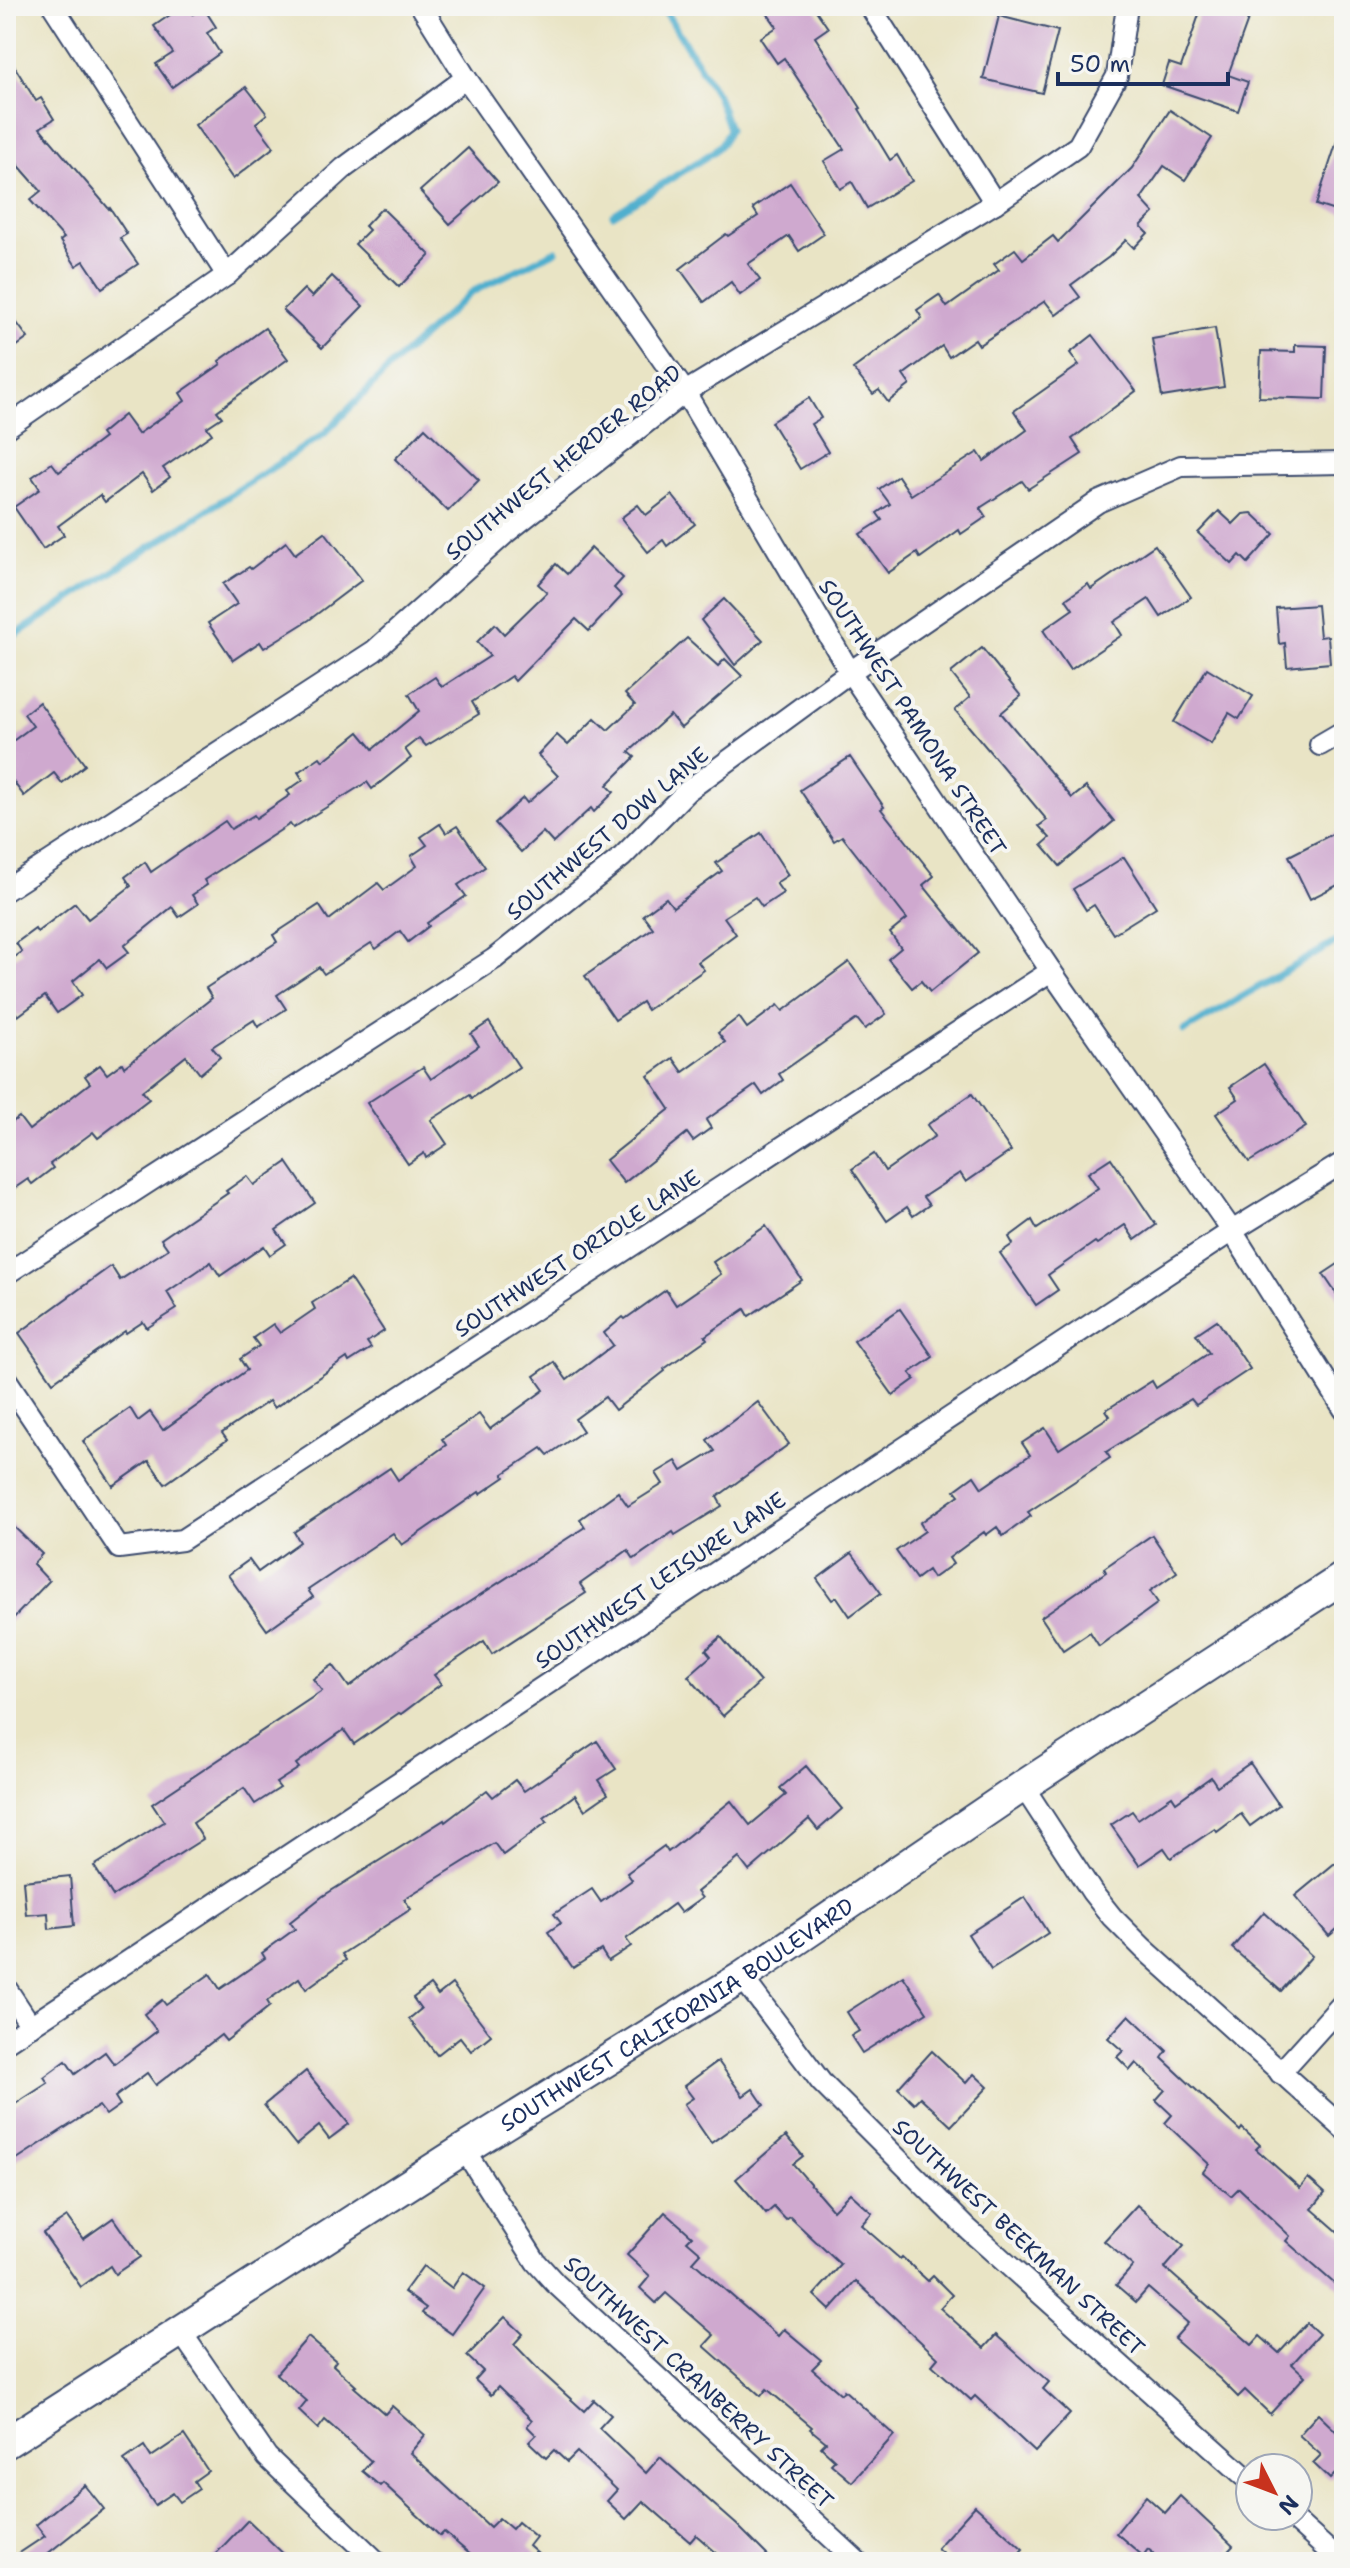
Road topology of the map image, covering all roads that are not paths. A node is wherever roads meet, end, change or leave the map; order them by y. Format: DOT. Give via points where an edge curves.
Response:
graph roads {
  1 [pos="53,6"];
  2 [pos="421,6"];
  3 [pos="870,6"];
  4 [pos="1127,6"];
  5 [pos="466,78"];
  6 [pos="995,203"];
  7 [pos="227,275"];
  8 [pos="685,392"];
  9 [pos="6,428"];
  10 [pos="1344,463"];
  11 [pos="850,672"];
  12 [pos="1344,731"];
  13 [pos="1320,745"];
  14 [pos="6,890"];
  15 [pos="1051,971"];
  16 [pos="1344,1162"];
  17 [pos="1232,1231"];
  18 [pos="6,1274"];
  19 [pos="6,1379"];
  20 [pos="1344,1409"];
  21 [pos="1344,1577"];
  22 [pos="1023,1786"];
  23 [pos="742,1977"];
  24 [pos="6,1988"];
  25 [pos="1344,2002"];
  26 [pos="31,2026"];
  27 [pos="6,2042"];
  28 [pos="1280,2073"];
  29 [pos="1344,2129"];
  30 [pos="464,2149"];
  31 [pos="181,2332"];
  32 [pos="6,2443"];
  33 [pos="1234,2467"];
  34 [pos="1308,2532"];
  35 [pos="377,2562"];
  36 [pos="858,2562"];
  37 [pos="1341,2562"];
  1 -- 7 [label="street"];
  2 -- 5 [label="street, SOUTHWEST PAMONA STREET"];
  3 -- 6 [label="street"];
  4 -- 6 [label="street, SOUTHWEST HERDER ROAD" via="1117,76 1078,146"];
  5 -- 7 [label="street" via="344,168"];
  5 -- 8 [label="street, SOUTHWEST PAMONA STREET"];
  6 -- 8 [label="street, SOUTHWEST HERDER ROAD"];
  7 -- 9 [label="street"];
  8 -- 11 [label="street, SOUTHWEST PAMONA STREET"];
  8 -- 14 [label="street, SOUTHWEST HERDER ROAD" via="507,532 374,651"];
  10 -- 11 [label="street, SOUTHWEST DOW LANE" via="1181,466 1098,502"];
  11 -- 15 [label="street, SOUTHWEST PAMONA STREET"];
  11 -- 18 [label="street, SOUTHWEST DOW LANE" via="687,791 622,857 494,959"];
  12 -- 13 [label="street"];
  15 -- 17 [label="street, SOUTHWEST PAMONA STREET"];
  15 -- 19 [label="street, SOUTHWEST ORIOLE LANE" via="182,1540 119,1548"];
  16 -- 17 [label="street, SOUTHWEST LEISURE LANE"];
  17 -- 20 [label="street, SOUTHWEST PAMONA STREET"];
  17 -- 26 [label="street, SOUTHWEST LEISURE LANE"];
  21 -- 22 [label="street, SOUTHWEST CALIFORNIA BOULEVARD"];
  22 -- 23 [label="street, SOUTHWEST CALIFORNIA BOULEVARD"];
  22 -- 28 [label="street" via="1112,1917"];
  23 -- 30 [label="street, SOUTHWEST CALIFORNIA BOULEVARD"];
  23 -- 33 [label="street, SOUTHWEST BEEKMAN STREET" via="821,2082 968,2229"];
  24 -- 26 [label="street"];
  25 -- 28 [label="street"];
  26 -- 27 [label="street, SOUTHWEST LEISURE LANE"];
  28 -- 29 [label="street"];
  30 -- 31 [label="street, SOUTHWEST CALIFORNIA BOULEVARD"];
  30 -- 36 [label="street, SOUTHWEST CRANBERRY STREET" via="555,2283"];
  31 -- 32 [label="street, SOUTHWEST CALIFORNIA BOULEVARD"];
  31 -- 35 [label="street" via="267,2457"];
  34 -- 37 [label="street"];
}
